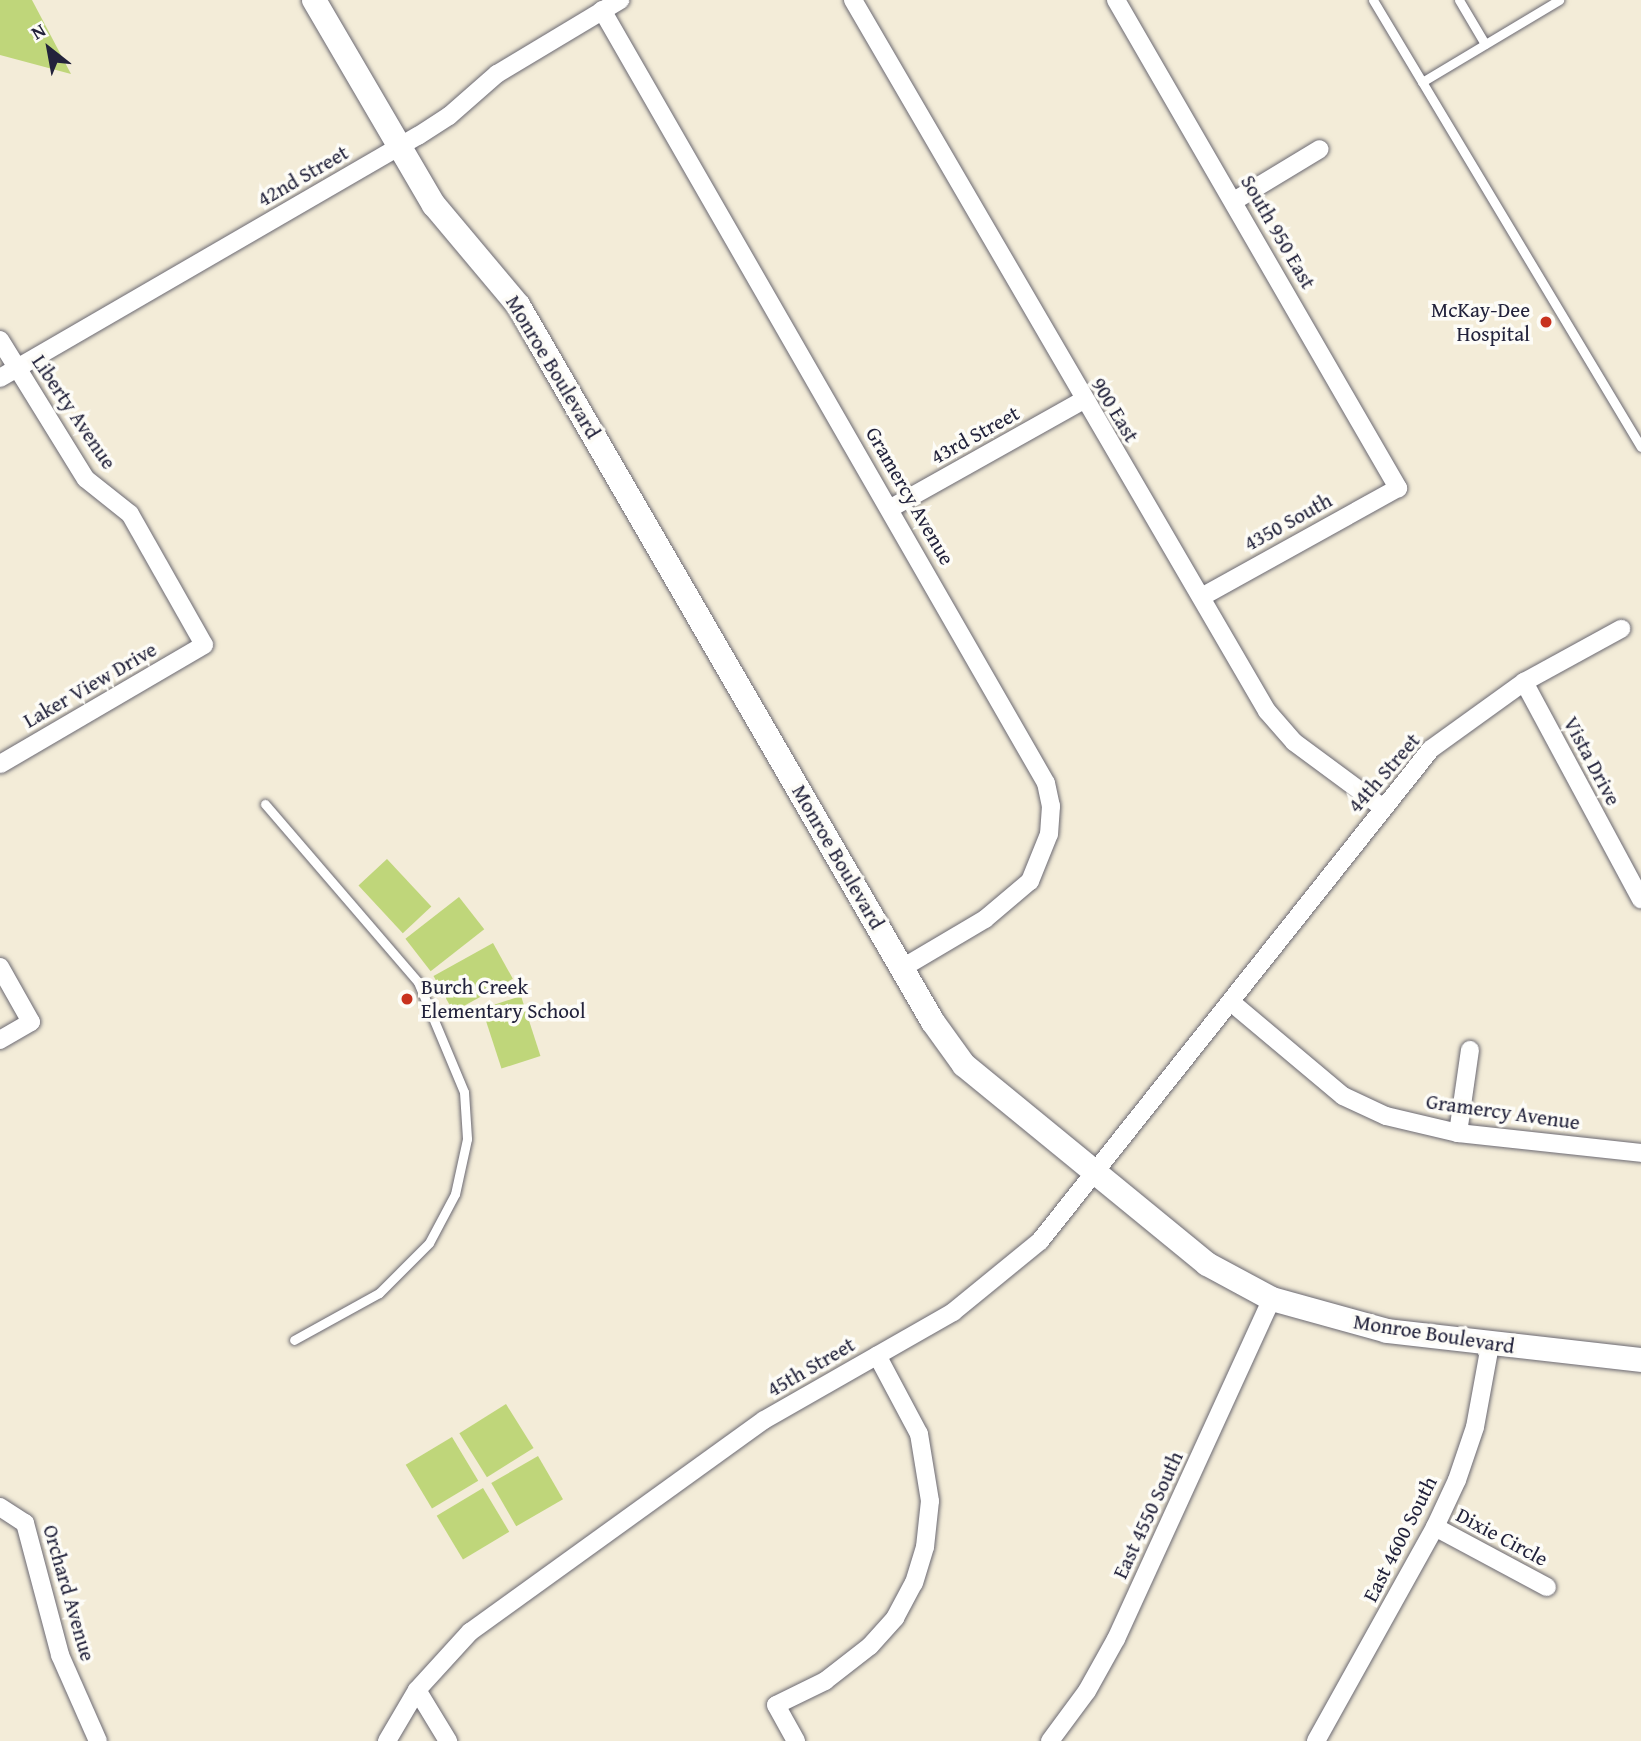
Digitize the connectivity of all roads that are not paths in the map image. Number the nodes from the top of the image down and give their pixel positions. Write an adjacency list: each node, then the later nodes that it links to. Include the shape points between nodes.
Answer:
1 (314, 0): 11 (street, Monroe Boulevard)
2 (620, 0): 8 (street, 42nd Street)
3 (853, 0): 17 (street, 900 East)
4 (1116, 0): 13 (street, South 950 East)
5 (1373, 0): 10 (lane)
6 (1459, 0): 9 (lane)
7 (1559, 0): 9 (lane)
8 (602, 10): 11 (street, 42nd Street, via 497,74 449,116); 20 (street, Gramercy Avenue)
9 (1485, 44): 10 (lane)
10 (1422, 82): 18 (lane)
11 (399, 147): 15 (street, 42nd Street); 30 (street, Monroe Boulevard, via 434,205 518,305)
12 (1320, 149): 13 (street)
13 (1234, 201): 19 (street, South 950 East)
14 (0, 340): 15 (street, Liberty Avenue)
15 (16, 368): 16 (street, 42nd Street); 23 (street, Liberty Avenue, via 86,479 130,514)
16 (0, 377)
17 (1082, 401): 20 (street, 43rd Street); 21 (street, 900 East)
18 (1641, 447)
19 (1398, 488): 21 (street, 4350 South)
20 (891, 508): 30 (street, Gramercy Avenue, via 1034,757 1051,806 1049,834 1030,881 985,919)
21 (1201, 597): 27 (street, 900 East, via 1267,711 1294,741)
22 (1620, 629): 24 (street, 44th Street)
23 (204, 645): 25 (street, Laker View Drive)
24 (1524, 682): 27 (street, 44th Street, via 1431,749); 28 (street, Vista Drive)
25 (0, 764)
26 (265, 804): 38 (lane, via 418,982 464,1093 467,1139 455,1194 429,1243 379,1293)
27 (1382, 807): 31 (street, 44th Street)
28 (1641, 899)
29 (0, 967): 32 (street, via 31,1022)
30 (902, 968): 36 (street, Monroe Boulevard, via 964,1065)
31 (1231, 1002): 34 (street, Gramercy Avenue, via 1343,1096 1386,1116); 36 (street, 45th Street)
32 (0, 1040)
33 (1470, 1050): 34 (street)
34 (1458, 1133): 35 (street, Gramercy Avenue)
35 (1641, 1153)
36 (1096, 1173): 37 (street, Monroe Boulevard, via 1207,1264); 40 (street, 45th Street, via 1040,1241 997,1278 953,1312)
37 (1272, 1300): 39 (street, Monroe Boulevard, via 1387,1331); 50 (street, East 4550 South, via 1116,1639 1087,1691)
38 (294, 1340)
39 (1490, 1345): 41 (street, Monroe Boulevard); 43 (street, East 4600 South, via 1475,1427)
40 (877, 1355): 45 (street, 45th Street, via 764,1420 663,1489 470,1632); 49 (street, via 919,1434 930,1501 925,1547 901,1606 870,1646 825,1681 776,1705)
41 (1641, 1360)
42 (0, 1507): 46 (street, Orchard Avenue, via 25,1523 60,1655)
43 (1435, 1527): 44 (street, Dixie Circle); 51 (street, East 4600 South)
44 (1547, 1587)
45 (417, 1690): 47 (street, 45th Street); 48 (street)
46 (98, 1741)
47 (387, 1741)
48 (448, 1741)
49 (796, 1741)
50 (1050, 1741)
51 (1316, 1741)

